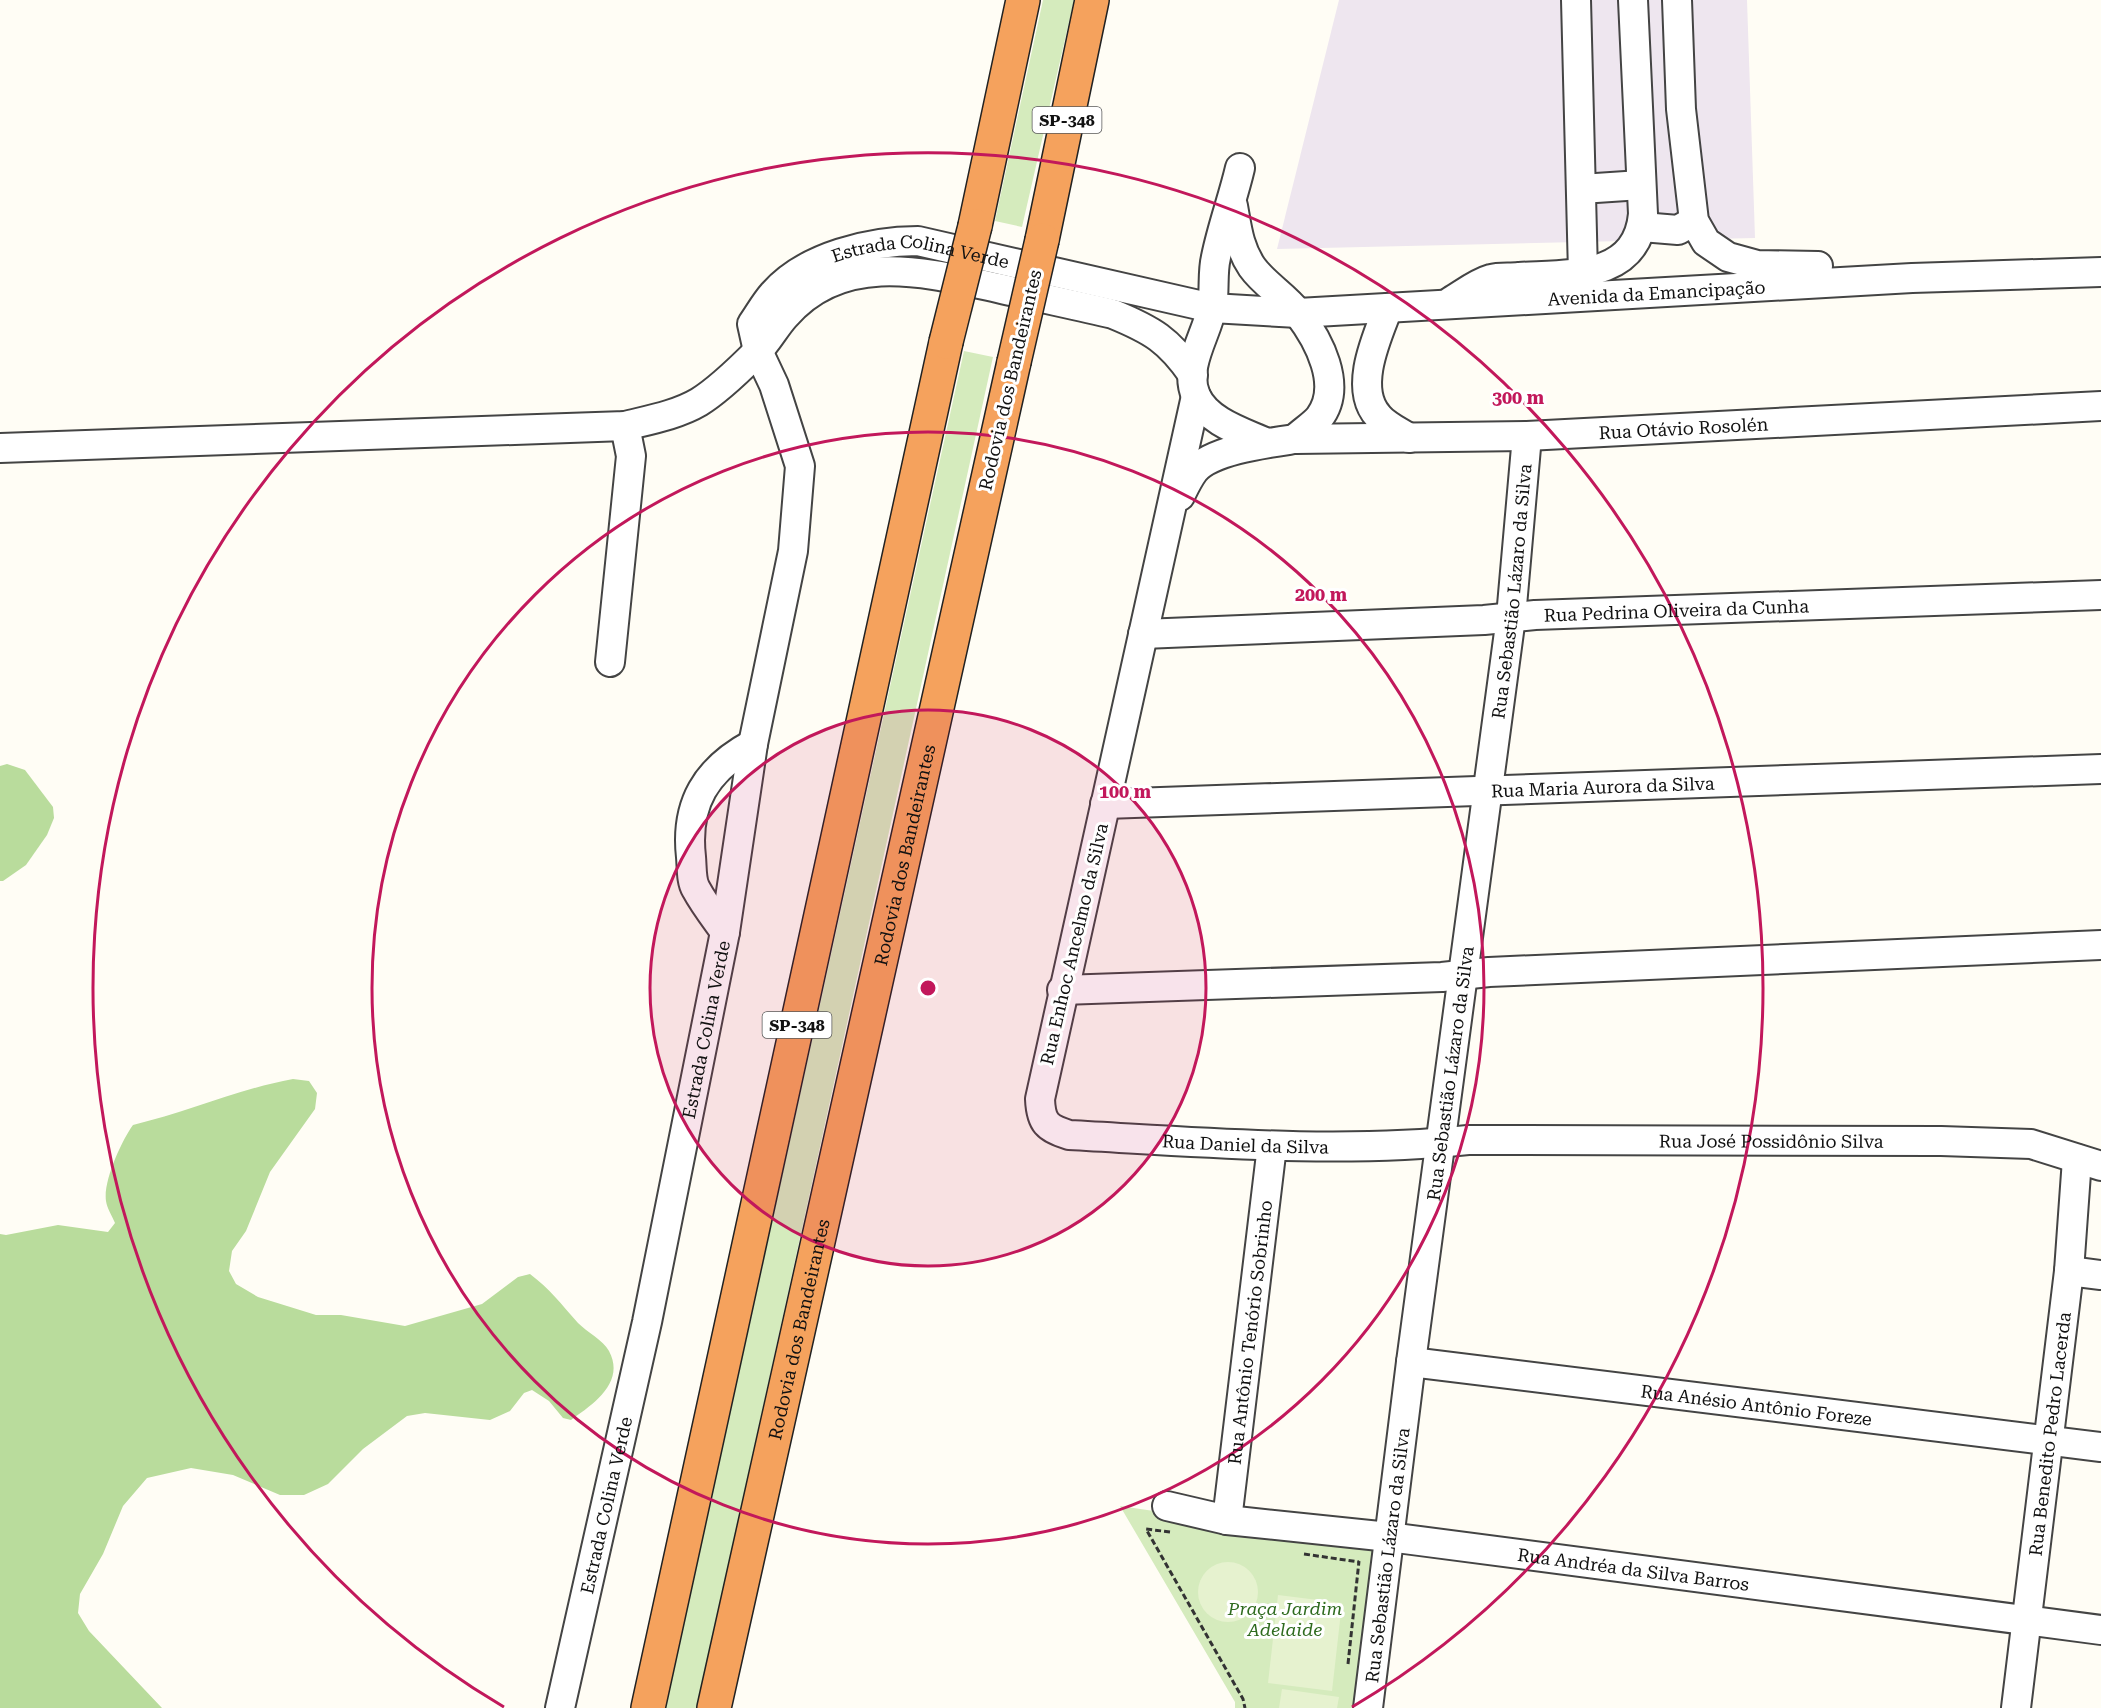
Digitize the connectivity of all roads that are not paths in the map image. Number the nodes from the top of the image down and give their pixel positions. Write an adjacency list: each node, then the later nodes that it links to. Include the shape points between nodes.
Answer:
1 (1023, 0): 55 (highway, SP-348, bridge)
2 (1092, 0): 56 (highway, Rodovia dos Bandeirantes / SP-348, bridge, via 1042,240)
3 (1576, 0): 8 (street)
4 (1633, 0): 7 (street)
5 (1677, 0): 10 (street, via 1681,109)
6 (1240, 168): 9 (street)
7 (1641, 185): 8 (street); 11 (street)
8 (1581, 189): 13 (street)
9 (1233, 201): 16 (street, via 1215,259); 18 (street, via 1239,241 1253,268)
10 (1694, 221): 11 (street, via 1678,230); 14 (street, via 1706,242 1728,257 1757,265 1862,268)
11 (1642, 227): 13 (street, via 1628,254 1610,266)
12 (2101, 272): 14 (street, Avenida da Emancipação)
13 (1583, 273): 15 (street, via 1491,279)
14 (1912, 278): 15 (street, Avenida da Emancipação)
15 (1443, 305): 17 (street, Avenida da Emancipação)
16 (1212, 308): 18 (street, Avenida da Emancipação); 19 (street, Estrada Colina Verde, via 918,241 899,241 845,252 790,280 774,293 752,324); 20 (street, via 1198,347)
17 (1388, 308): 18 (street, Avenida da Emancipação); 24 (street, via 1372,350 1367,390 1377,416)
18 (1298, 313): 25 (street, via 1316,342 1330,381 1328,399 1319,417)
19 (758, 351): 20 (street, Estrada Colina Verde, via 785,315 822,286 845,276 869,272 920,271 1113,314 1137,324 1175,349); 22 (street, via 699,402); 32 (street, Estrada Colina Verde, via 774,385 800,466 793,551)
20 (1194, 386): 25 (street, via 1211,414 1225,424); 27 (street, Rua Enhoc Ancelmo da Silva)
21 (2101, 406): 23 (street, Rua Otávio Rosolén)
22 (625, 426): 26 (street); 31 (street, via 631,456)
23 (1527, 436): 24 (street, Rua Otávio Rosolén); 29 (street, Rua Sebastião Lázaro da Silva)
24 (1409, 438): 25 (street, Rua Otávio Rosolén)
25 (1281, 441): 27 (street, Rua Enhoc Ancelmo da Silva, via 1213,457 1195,470)
26 (0, 447)
27 (1171, 511): 30 (street, Rua Enhoc Ancelmo da Silva)
28 (2101, 595): 29 (street, Rua Pedrina Oliveira da Cunha)
29 (1511, 617): 30 (street, Rua Pedrina Oliveira da Cunha); 34 (street, Rua Sebastião Lázaro da Silva)
30 (1143, 634): 35 (street, Rua Enhoc Ancelmo da Silva)
31 (610, 662)
32 (753, 744): 36 (street, Estrada Colina Verde); 36 (street, via 731,756 710,776 692,812 694,887)
33 (2101, 769): 34 (street, Rua Maria Aurora da Silva)
34 (1489, 791): 35 (street, Rua Maria Aurora da Silva); 38 (street, Rua Sebastião Lázaro da Silva)
35 (1105, 804): 39 (street, Rua Enhoc Ancelmo da Silva)
36 (725, 932): 54 (street, Estrada Colina Verde, via 647,1322)
37 (2101, 945): 38 (street)
38 (1464, 974): 39 (street); 41 (street, Rua Sebastião Lázaro da Silva)
39 (1062, 990): 40 (street, Rua Enhoc Ancelmo da Silva, via 1040,1099 1040,1115)
40 (1051, 1130): 42 (street, Rua Daniel da Silva, via 1069,1135)
41 (1440, 1143): 42 (street, Rua Daniel da Silva); 43 (street, Rua José Possidônio Silva, via 1941,1141 2031,1144); 46 (street, Rua Sebastião Lázaro da Silva)
42 (1272, 1146): 50 (street, Rua Antônio Tenório Sobrinho)
43 (2089, 1162): 44 (street, Rua Benedito Pedro Lacerda)
44 (2069, 1271): 45 (street); 47 (street, Rua Benedito Pedro Lacerda)
45 (2101, 1275)
46 (1411, 1362): 47 (street, Rua Anésio Antônio Foreze); 51 (street, Rua Sebastião Lázaro da Silva)
47 (2048, 1440): 48 (street, Rua Anésio Antônio Foreze); 52 (street, Rua Benedito Pedro Lacerda)
48 (2101, 1447)
49 (1167, 1506): 50 (street, Rua Andréa da Silva Barros)
50 (1227, 1520): 51 (street, Rua Andréa da Silva Barros)
51 (1389, 1537): 52 (street, Rua Andréa da Silva Barros); 57 (street, Rua Sebastião Lázaro da Silva)
52 (2026, 1622): 53 (street, Rua Andréa da Silva Barros); 58 (street, Rua Benedito Pedro Lacerda)
53 (2101, 1630)
54 (560, 1708)
55 (648, 1708)
56 (714, 1708)
57 (1368, 1708)
58 (2016, 1708)

